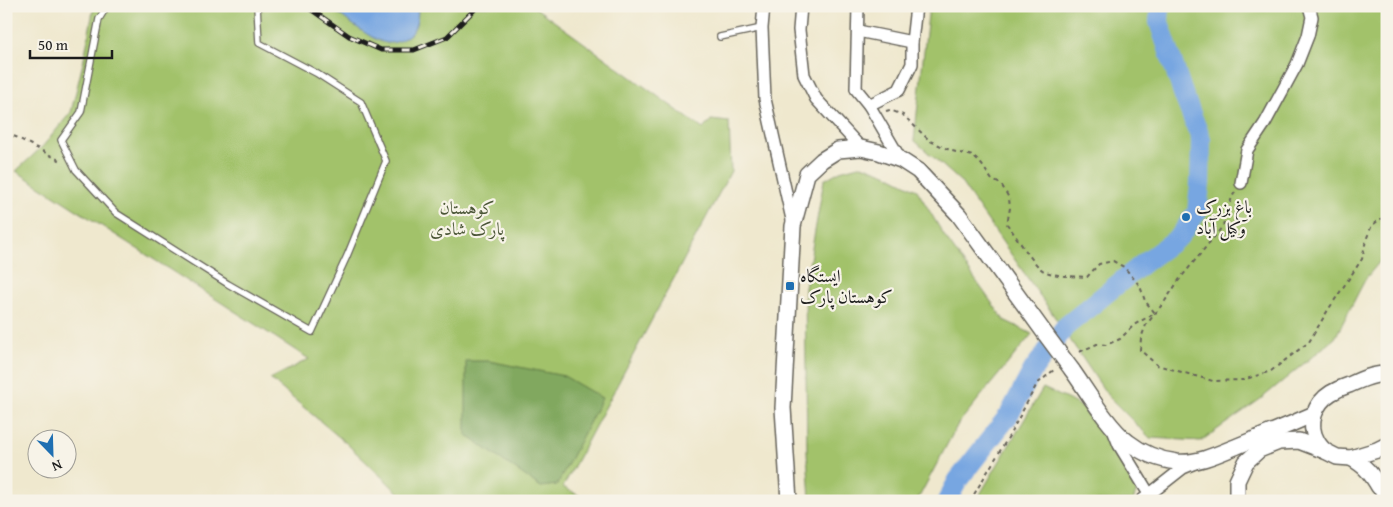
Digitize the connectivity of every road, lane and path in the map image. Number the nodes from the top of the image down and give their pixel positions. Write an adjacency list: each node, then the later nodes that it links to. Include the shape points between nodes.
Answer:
1 (107, 6): 16 (lane, via 99,19 81,112 61,140)
2 (257, 6): 16 (lane, via 259,43 316,73 361,102 386,161 312,332 228,284 116,213)
3 (764, 6): 8 (street)
4 (801, 6): 14 (street, via 804,75 816,99)
5 (858, 6): 9 (street)
6 (916, 6): 11 (street)
7 (1309, 6): 17 (street, via 1312,17 1308,36 1297,64 1247,150)
8 (762, 28): 10 (lane); 19 (street, via 764,99)
9 (858, 31): 11 (street); 12 (street, via 856,89)
10 (720, 37)
11 (912, 42): 12 (street, via 912,64 899,90)
12 (872, 110): 15 (street); 20 (path, via 890,110 903,115 930,141 973,156 982,164 1009,198 1007,224 1042,270 1064,276 1087,277 1098,264 1113,261 1124,267 1140,286)
13 (6, 134): 16 (path, via 16,136)
14 (861, 148): 15 (street); 19 (street, via 838,150 807,174)
15 (901, 160): 25 (street, bridge, via 918,171 959,215)
16 (76, 170)
17 (1241, 183): 20 (path, via 1232,197 1224,226)
18 (1387, 215): 20 (path, via 1372,224 1362,259 1309,342 1271,371 1243,380 1213,381 1157,365 1140,350 1141,338)
19 (793, 226): 32 (street, via 783,408)
20 (1155, 313): 21 (path, via 1134,325 1120,339 1106,345 1097,344)
21 (1076, 354)
22 (1056, 368): 33 (path, via 1037,384)
23 (1387, 374): 24 (street, via 1355,382 1330,393)
24 (1314, 414): 27 (street, via 1312,428); 29 (street)
25 (1112, 426): 29 (street, via 1128,442 1161,459 1179,462); 31 (street)
26 (1387, 445): 28 (street)
27 (1325, 451): 28 (street, via 1337,457); 34 (street, via 1299,441 1279,442 1259,450 1246,462 1237,481)
28 (1351, 458): 30 (street, via 1370,472)
29 (1201, 460): 31 (street, via 1183,468)
30 (1381, 494)
31 (1146, 498)
32 (789, 501)
33 (970, 501)
34 (1237, 501)

